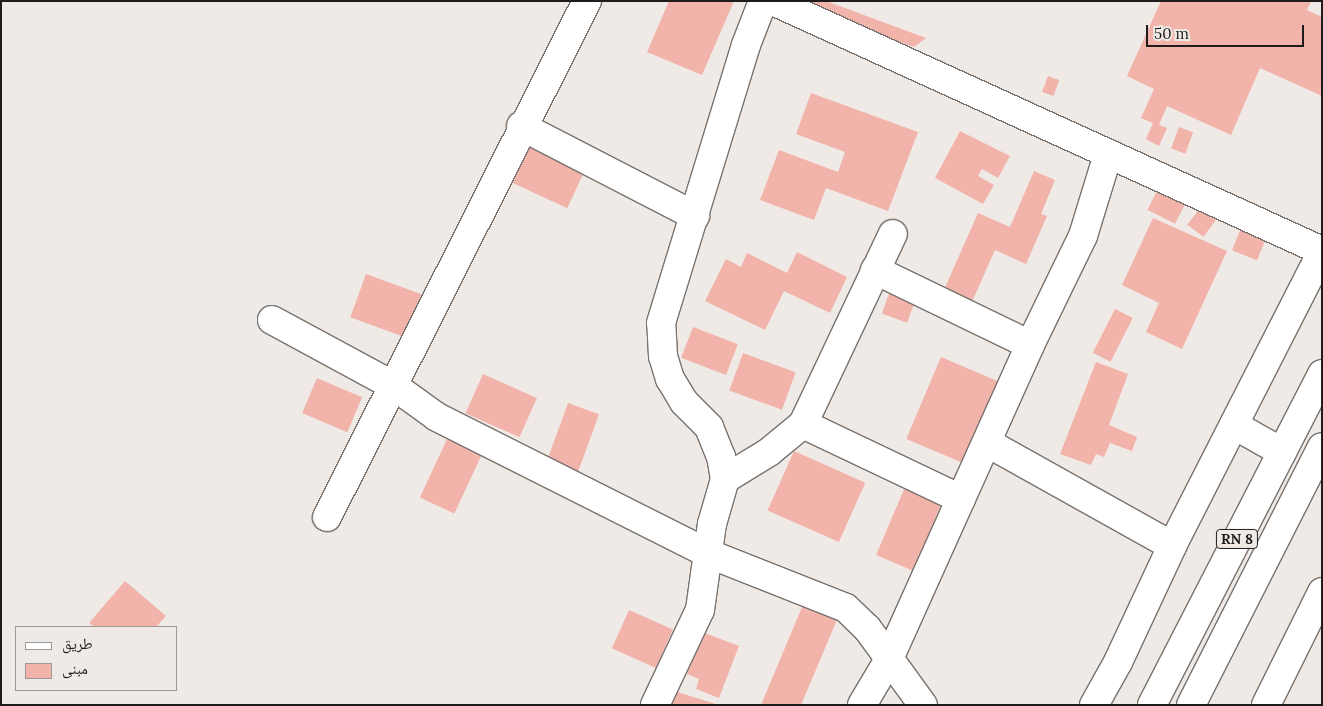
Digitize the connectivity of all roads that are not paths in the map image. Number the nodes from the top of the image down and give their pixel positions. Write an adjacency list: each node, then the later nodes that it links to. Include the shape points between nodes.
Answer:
1 (587, 1): 4 (main road)
2 (763, 1): 6 (main road, via 746,45)
3 (773, 1): 5 (main road)
4 (521, 126): 6 (main road); 13 (main road)
5 (1108, 154): 8 (main road); 11 (main road, via 1083,236)
6 (695, 216): 19 (main road, via 661,324 663,356 670,379 684,402 709,427 721,457)
7 (893, 234): 9 (main road)
8 (1322, 251): 15 (main road)
9 (875, 270): 11 (main road); 14 (main road)
10 (272, 320): 13 (main road)
11 (1030, 345): 16 (main road)
12 (1322, 374): 18 (main road, RN 8)
13 (394, 386): 21 (main road); 23 (main road, via 437,417)
14 (803, 424): 19 (main road, via 769,452); 20 (main road)
15 (1234, 425): 18 (main road); 22 (main road)
16 (988, 443): 20 (main road); 22 (main road)
17 (1322, 447): 31 (main road, RN 8)
18 (1282, 452): 30 (main road, RN 8)
19 (725, 479): 23 (main road)
20 (961, 499): 25 (main road)
21 (327, 517)
22 (1172, 546): 29 (main road, via 1118,662)
23 (707, 552): 25 (main road, via 846,608 867,628); 26 (main road, via 706,582 700,610)
24 (1322, 592): 32 (main road)
25 (888, 661): 27 (main road); 28 (main road)
26 (656, 705)
27 (862, 705)
28 (923, 705)
29 (1094, 705)
30 (1152, 705)
31 (1191, 705)
32 (1266, 705)

